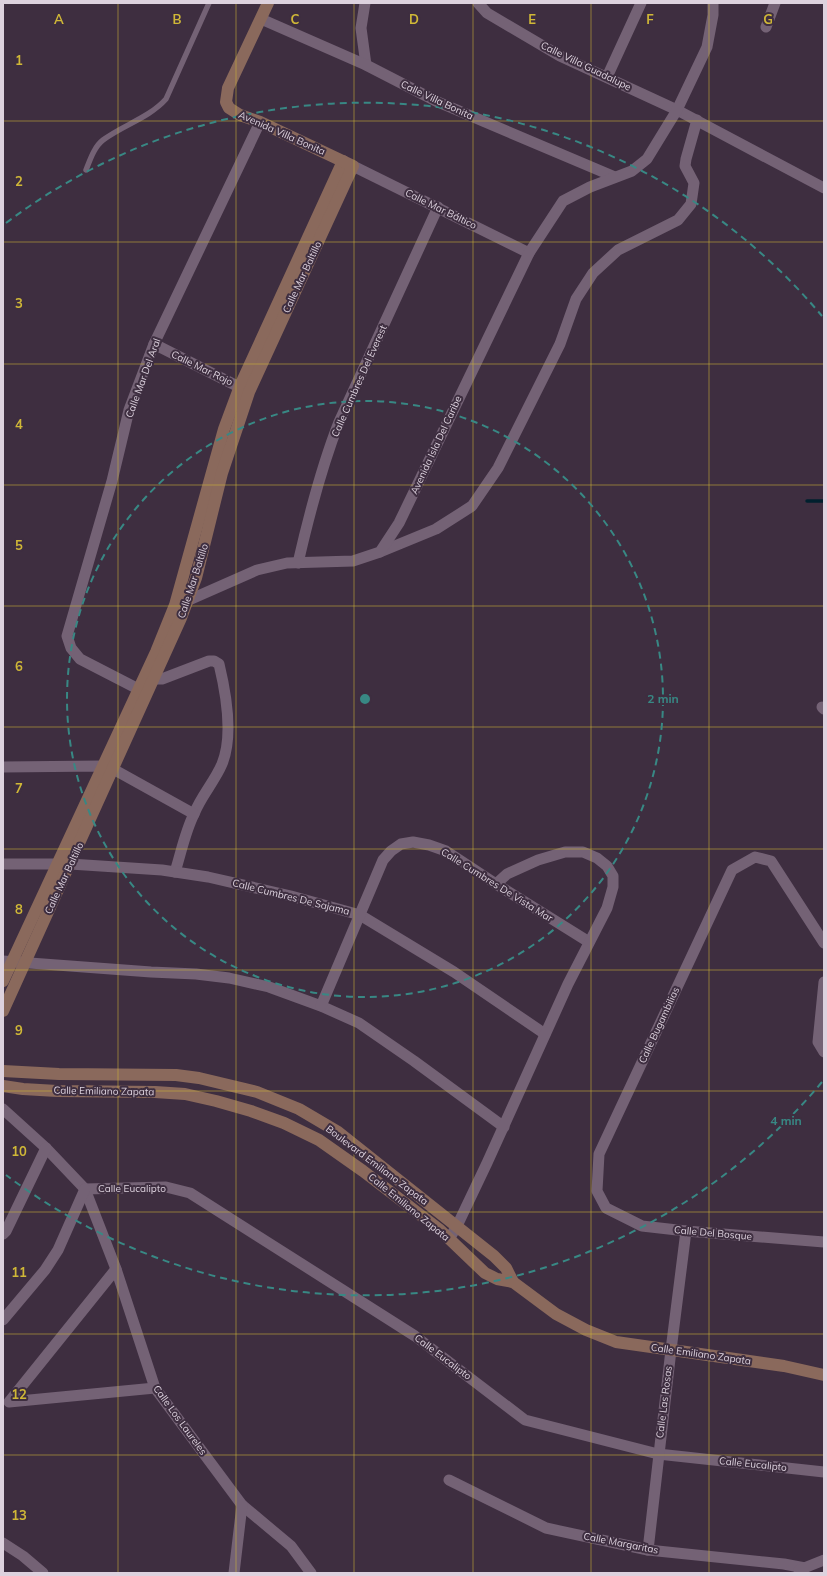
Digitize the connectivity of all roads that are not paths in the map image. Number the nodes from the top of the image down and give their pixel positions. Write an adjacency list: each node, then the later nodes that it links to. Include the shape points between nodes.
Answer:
1 (209, 3): 16 (lane, via 166,99 158,108 102,141 94,151)
2 (268, 3): 8 (main road, Avenida Villa Bonita)
3 (365, 3): 10 (street, via 361,28)
4 (478, 3): 11 (street, Calle Villa Guadalupe, via 487,13 554,52)
5 (641, 3): 11 (street)
6 (713, 3): 12 (street, Avenida Isla Del Caribe, via 706,47)
7 (775, 3): 9 (street)
8 (261, 19): 10 (street, Calle Villa Bonita); 14 (main road, Avenida Villa Bonita, via 225,96 229,108)
9 (766, 27)
10 (366, 65): 17 (street, Calle Villa Bonita, via 438,102)
11 (607, 77): 12 (street, Calle Villa Guadalupe)
12 (677, 110): 13 (street, Calle Villa Guadalupe); 17 (street, Avenida Isla Del Caribe, via 647,159 632,171)
13 (697, 120): 18 (street, Calle Villa Guadalupe); 23 (street, via 685,166 694,182 691,204 678,220 618,250 593,273 576,299 560,344 498,468 472,506 436,529)
14 (260, 122): 15 (main road, Avenida Villa Bonita); 21 (street, Calle Mar Del Aral)
15 (348, 164): 19 (street, Calle Mar Báltico); 22 (main road, Calle Mar Baltillo)
16 (86, 170)
17 (615, 177): 20 (street, Avenida Isla Del Caribe, via 563,201)
18 (824, 188)
19 (438, 207): 20 (street, Calle Mar Báltico); 24 (street, Calle Cumbres Del Everest, via 339,422 314,495)
20 (529, 253): 23 (street, Avenida Isla Del Caribe, via 399,523)
21 (154, 344): 22 (street, Calle Mar Rojo); 27 (street, Calle Mar Del Aral, via 129,410 112,481 67,636 71,648 80,659)
22 (244, 389): 25 (main road, Calle Mar Baltillo, via 224,429)
23 (380, 552): 24 (street, via 353,561)
24 (298, 562): 25 (street, via 257,570)
25 (183, 599): 26 (main road, Calle Mar Baltillo, via 156,652)
26 (150, 677): 27 (main road, Calle Mar Baltillo); 30 (street, via 171,677 209,661 219,664 225,691 226,751 222,764)
27 (143, 691): 29 (main road, Calle Mar Baltillo)
28 (3, 767): 29 (street)
29 (108, 768): 30 (street); 32 (main road, Calle Mar Baltillo); 33 (main road, Calle Mar Baltillo)
30 (194, 814): 34 (street)
31 (3, 864): 33 (street, Calle Cumbres De Sajama)
32 (70, 864): 33 (street, Calle Cumbres De Sajama); 34 (street, Calle Cumbres De Sajama); 40 (main road, Calle Mar Baltillo)
33 (56, 865): 39 (main road, Calle Mar Baltillo)
34 (175, 872): 36 (street, Calle Cumbres De Sajama, via 291,896)
35 (496, 884): 36 (street, Calle Cumbres De Vista Mar, via 446,850 413,842 401,844 383,860); 37 (street, Calle Cumbres De Vista Mar); 37 (street, via 507,874 538,860 565,852 583,852 598,858 613,876 613,887 607,908)
36 (360, 915): 43 (street); 45 (street, Calle Cumbres De Sajama, via 454,972)
37 (589, 942): 45 (street)
38 (824, 943): 53 (street, Calle Bugambilias, via 772,862 755,857 732,870 599,1154 597,1191)
39 (8, 962): 40 (street); 41 (main road, Calle Mar Baltillo)
40 (24, 963): 43 (street, via 229,978 269,987); 44 (main road, Calle Mar Baltillo)
41 (3, 981)
42 (824, 982): 46 (street, via 818,1042)
43 (321, 1006): 50 (street, via 359,1023)
44 (3, 1011)
45 (546, 1034): 50 (street)
46 (824, 1052)
47 (3, 1071): 54 (main road, Boulevard Emiliano Zapata, via 176,1075 257,1092 299,1109 338,1132)
48 (3, 1086): 57 (main road, Calle Emiliano Zapata, via 56,1091 185,1094 252,1111 319,1140)
49 (3, 1109): 51 (street)
50 (504, 1127): 54 (street)
51 (46, 1148): 52 (street); 56 (street)
52 (85, 1189): 59 (street, Calle Los Laureles); 61 (street, via 58,1250 45,1270); 66 (street, Calle Eucalipto, via 166,1187 190,1194 415,1336 525,1420)
53 (606, 1208): 55 (street, Calle Del Bosque, via 642,1226)
54 (457, 1226): 57 (street); 60 (main road, Boulevard Emiliano Zapata, via 506,1268)
55 (686, 1231): 58 (street, Calle Del Bosque); 62 (street, Calle Las Rosas)
56 (3, 1234)
57 (449, 1239): 60 (main road, Calle Emiliano Zapata, via 485,1273 497,1279)
58 (824, 1242)
59 (116, 1269): 64 (street, Calle Los Laureles); 65 (street)
60 (513, 1282): 62 (main road, Calle Emiliano Zapata, via 556,1314 586,1330 616,1342)
61 (3, 1320)
62 (670, 1350): 63 (main road, Calle Emiliano Zapata, via 784,1366); 66 (street, Calle Las Rosas)
63 (824, 1375)
64 (155, 1388): 65 (street); 69 (street, Calle Los Laureles)
65 (6, 1402)
66 (658, 1454): 67 (street, Calle Eucalipto); 71 (street, Calle Las Rosas)
67 (824, 1472)
68 (448, 1480): 71 (street, Calle Margaritas, via 546,1528)
69 (242, 1505): 75 (street); 76 (street, Calle Los Laureles, via 291,1546)
70 (3, 1542): 74 (street)
71 (648, 1550): 73 (street, Calle Margaritas)
72 (824, 1560): 73 (street)
73 (805, 1568): 77 (street)
74 (43, 1573)
75 (234, 1573)
76 (311, 1573)
77 (793, 1573)

